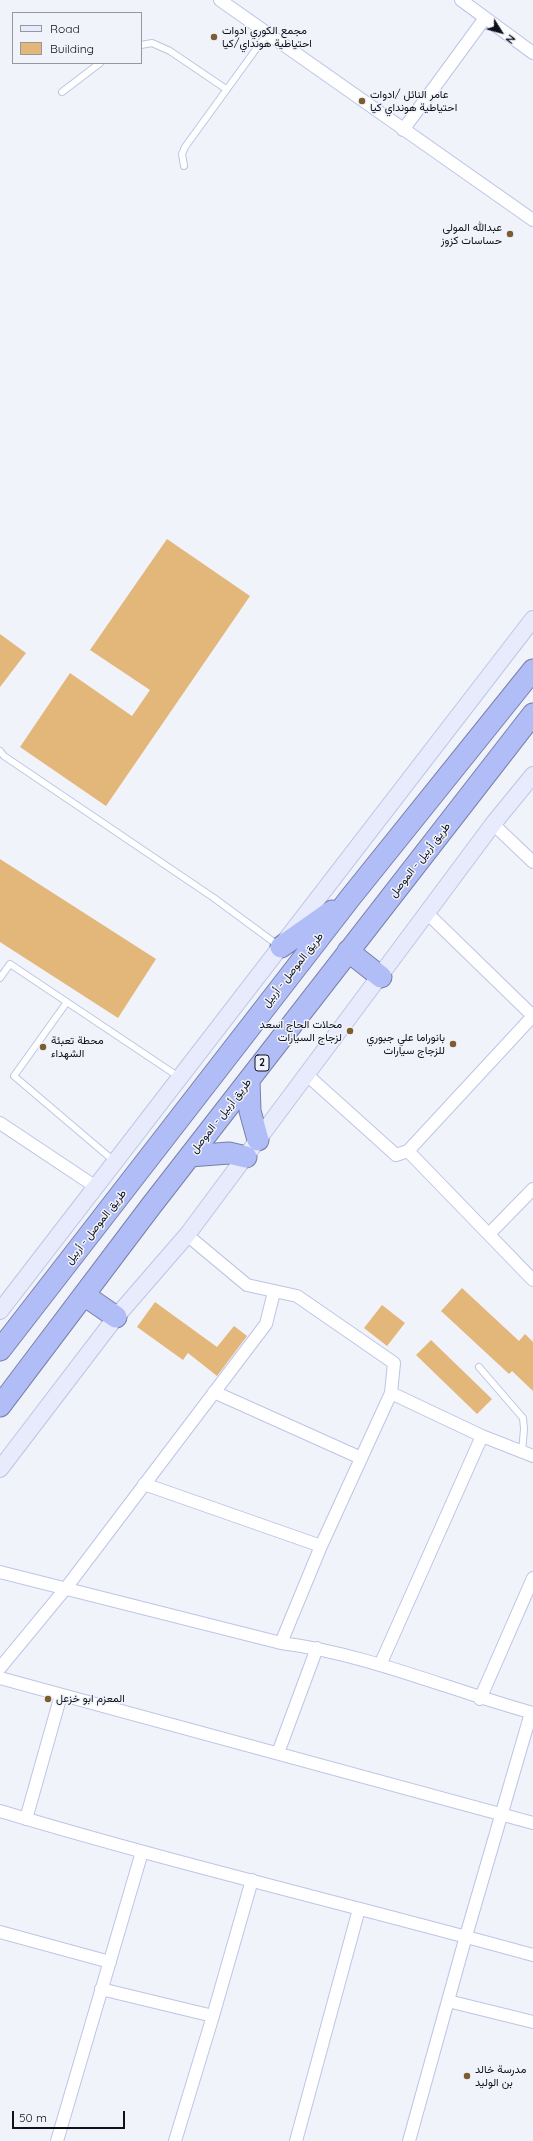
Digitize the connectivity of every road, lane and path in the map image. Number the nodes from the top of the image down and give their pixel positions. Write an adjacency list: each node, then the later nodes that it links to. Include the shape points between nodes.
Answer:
1 (220, 0): 4 (street)
2 (460, 0): 3 (street)
3 (485, 18): 6 (street); 10 (street)
4 (267, 34): 8 (lane); 10 (street)
5 (142, 45): 8 (lane, via 152,43 170,51)
6 (533, 53)
7 (99, 64): 9 (lane)
8 (226, 89): 11 (lane, via 185,147 182,154)
9 (62, 92)
10 (402, 130): 12 (street)
11 (184, 166)
12 (533, 220)
13 (533, 619): 23 (main road)
14 (533, 670): 15 (highway, طريق الموصل - أربيل)
15 (504, 707): 16 (highway); 21 (highway, طريق الموصل - أربيل)
16 (531, 719): 24 (highway, طريق أربيل - الموصل / 2)
17 (0, 751): 23 (lane)
18 (533, 775): 19 (main road)
19 (493, 824): 20 (street); 22 (main road)
20 (533, 862)
21 (350, 898): 23 (highway); 47 (highway, طريق الموصل - أربيل)
22 (427, 913): 25 (main road); 28 (street)
23 (280, 946): 30 (main road)
24 (348, 951): 25 (highway); 31 (highway, طريق أربيل - الموصل / 2)
25 (380, 977): 29 (main road)
26 (0, 978): 27 (lane, via 10,964)
27 (67, 1002): 30 (lane); 37 (lane, via 14,1076)
28 (533, 1016): 34 (street)
29 (307, 1075): 33 (main road); 34 (street, via 396,1156)
30 (180, 1078): 37 (main road)
31 (249, 1080): 33 (highway, via 250,1111); 35 (highway, طريق أربيل - الموصل / 2)
32 (0, 1123): 38 (street)
33 (258, 1140): 36 (main road)
34 (408, 1151): 40 (street)
35 (190, 1156): 36 (highway, via 229,1153); 44 (highway, طريق أربيل - الموصل / 2)
36 (246, 1157): 41 (main road)
37 (115, 1162): 38 (main road)
38 (96, 1186): 45 (main road)
39 (533, 1189): 40 (street)
40 (489, 1234): 42 (street)
41 (187, 1235): 43 (street, via 247,1285); 46 (main road)
42 (533, 1280)
43 (274, 1292): 49 (street, via 266,1324); 50 (street, via 297,1296 394,1363)
44 (84, 1295): 46 (highway); 51 (highway, طريق أربيل - الموصل / 2)
45 (0, 1312)
46 (116, 1317): 55 (main road)
47 (0, 1350)
48 (479, 1368): 53 (lane, via 523,1418)
49 (214, 1392): 54 (street); 56 (street)
50 (391, 1393): 52 (street); 54 (street)
51 (0, 1406)
52 (482, 1436): 53 (street); 63 (street)
53 (528, 1454)
54 (361, 1458): 57 (street)
55 (0, 1469)
56 (144, 1484): 57 (street); 60 (street)
57 (321, 1546): 61 (street)
58 (0, 1572): 60 (street)
59 (533, 1578): 67 (street)
60 (66, 1588): 61 (street); 64 (street)
61 (282, 1643): 62 (street)
62 (317, 1648): 63 (street); 69 (street)
63 (380, 1665): 67 (street)
64 (0, 1668)
65 (0, 1678): 66 (street)
66 (61, 1695): 69 (street); 72 (street)
67 (480, 1699): 68 (street)
68 (532, 1713): 71 (street)
69 (278, 1753): 71 (street)
70 (0, 1811): 72 (street)
71 (501, 1814): 73 (street); 78 (street)
72 (26, 1819): 74 (street)
73 (533, 1823)
74 (142, 1852): 75 (street); 80 (street)
75 (252, 1880): 76 (street); 83 (street)
76 (359, 1909): 78 (street); 87 (street)
77 (0, 1933): 80 (street)
78 (466, 1936): 79 (street); 82 (street)
79 (533, 1955)
80 (110, 1962): 81 (street)
81 (101, 1989): 83 (street); 85 (street)
82 (448, 2001): 84 (street); 88 (street)
83 (213, 2016): 86 (street)
84 (533, 2022)
85 (57, 2141)
86 (174, 2141)
87 (296, 2141)
88 (409, 2141)

